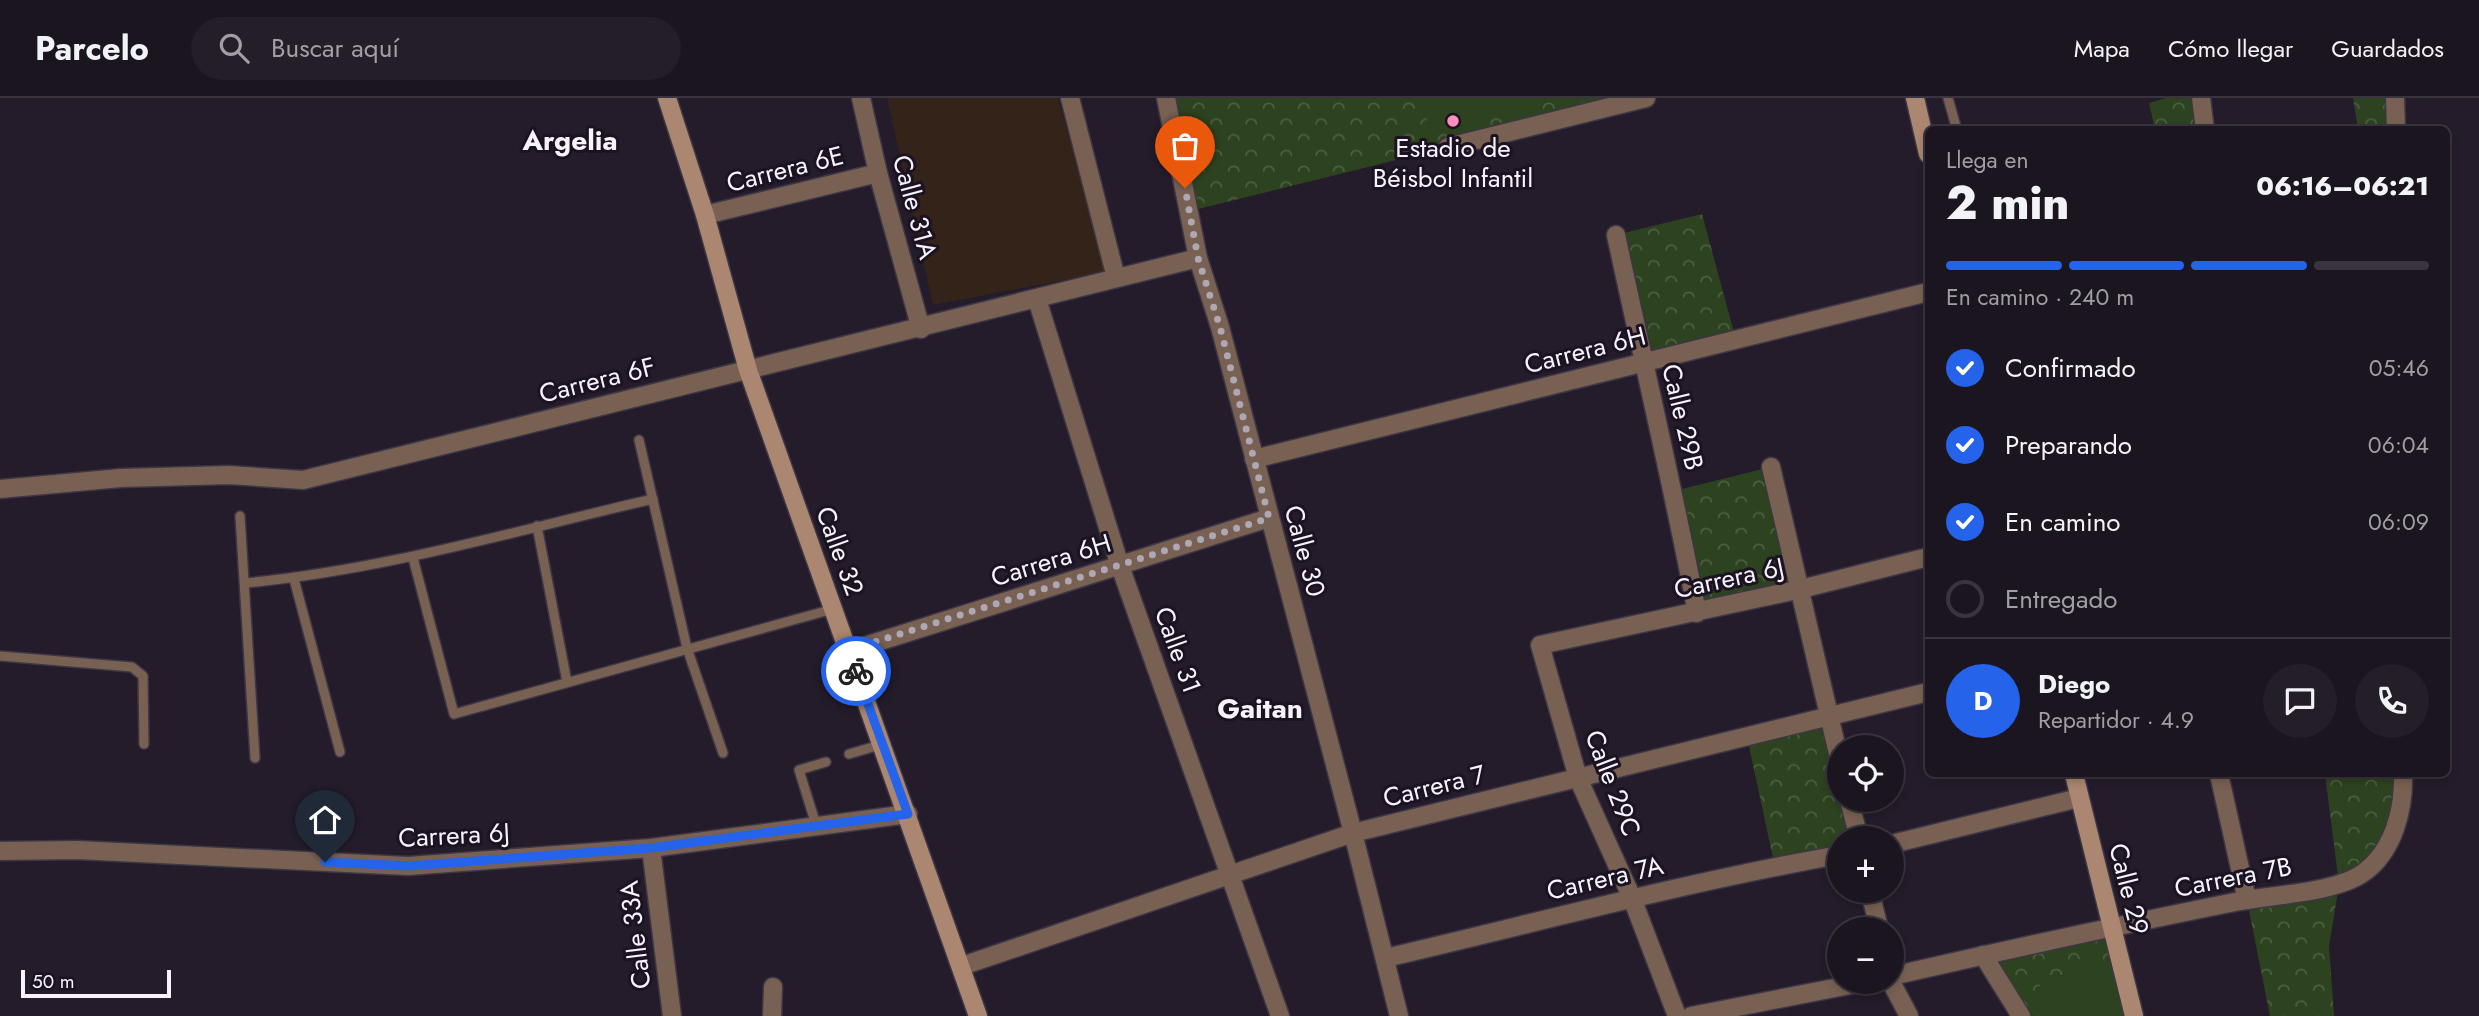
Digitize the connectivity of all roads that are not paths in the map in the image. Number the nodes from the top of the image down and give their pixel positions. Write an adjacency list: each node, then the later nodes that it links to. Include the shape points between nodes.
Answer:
1 (667, 98): 16 (main road, Calle 32)
2 (861, 98): 15 (street, Calle 31A)
3 (1070, 98): 19 (street)
4 (1166, 98): 18 (street, Calle 30)
5 (1646, 98): 14 (street)
6 (1915, 98): 13 (main road)
7 (1948, 98): 10 (lane)
8 (2201, 98): 11 (street)
9 (2395, 98): 12 (street)
10 (1956, 126)
11 (2204, 126)
12 (2396, 126)
13 (1925, 141)
14 (1448, 148)
15 (878, 173): 16 (street, Carrera 6E); 22 (street, Calle 31A)
16 (705, 215): 24 (main road, Calle 32)
17 (1616, 234): 23 (street, Calle 29B)
18 (1198, 258): 19 (street, Carrera 6F); 26 (street, Calle 30)
19 (1116, 278): 21 (street, Carrera 6F)
20 (1925, 293): 23 (street, Carrera 6H)
21 (1037, 299): 22 (street, Carrera 6F); 35 (street, Calle 31)
22 (921, 328): 24 (street, Carrera 6F)
23 (1643, 363): 26 (street, Carrera 6H); 40 (street, Calle 29B)
24 (748, 370): 28 (street, Carrera 6F, via 303,480 175,476); 39 (main road, Calle 32)
25 (639, 440): 29 (lane)
26 (1254, 459): 31 (street, Calle 30)
27 (1771, 467): 38 (street)
28 (0, 489)
29 (653, 499): 32 (lane); 42 (lane)
30 (240, 516): 37 (lane)
31 (1269, 518): 35 (street, Carrera 6H); 63 (street, Calle 30)
32 (537, 526): 34 (lane); 45 (lane)
33 (1925, 557): 38 (street, Carrera 6J)
34 (413, 558): 36 (lane); 45 (lane, via 454,714)
35 (1120, 566): 43 (street, Carrera 6H); 68 (street, Calle 31)
36 (294, 579): 37 (lane); 51 (lane)
37 (245, 583): 54 (lane)
38 (1801, 589): 40 (street, Carrera 6J); 47 (street)
39 (833, 609): 42 (lane); 43 (main road, Calle 32)
40 (1697, 613): 41 (street, Carrera 6J)
41 (1540, 645): 59 (street, Calle 29C)
42 (687, 649): 45 (lane); 52 (lane)
43 (849, 650): 50 (main road, Calle 32)
44 (0, 656): 49 (lane, via 132,667 143,676)
45 (567, 682)
46 (1925, 693): 47 (street, Carrera 7)
47 (1829, 716): 48 (street); 59 (street, Carrera 7)
48 (1834, 735)
49 (144, 744)
50 (883, 744): 53 (lane); 61 (main road, Calle 32)
51 (340, 752)
52 (723, 753)
53 (849, 754)
54 (255, 758)
55 (826, 762): 62 (lane, via 799,770)
56 (2075, 777): 60 (main road, Calle 29)
57 (2220, 777): 70 (street)
58 (2403, 777): 70 (street, Carrera 7B, via 2396,828 2374,865 2339,885)
59 (1573, 779): 63 (street, Carrera 7); 69 (street, Calle 29C)
60 (2079, 798): 64 (street); 71 (main road, Calle 29)
61 (908, 814): 62 (street, Carrera 6J); 74 (main road, Calle 32)
62 (817, 828): 65 (street, Carrera 6J)
63 (1353, 833): 68 (street, Carrera 7); 73 (street, Calle 30)
64 (1904, 841)
65 (651, 848): 66 (street, Carrera 6J, via 408,866 77,850); 80 (street, Calle 33A)
66 (0, 851)
67 (1827, 857): 69 (street, Carrera 7A)
68 (1231, 875): 74 (street, Carrera 7); 83 (street, Calle 31)
69 (1632, 898): 73 (street, Carrera 7A); 85 (street, Calle 29C)
70 (2247, 900): 71 (street, Carrera 7B)
71 (2111, 927): 72 (street, Carrera 7B); 89 (main road, Calle 29)
72 (1983, 955): 75 (street, Carrera 7B); 88 (street)
73 (1385, 958): 84 (street, Calle 30)
74 (962, 966): 82 (main road, Calle 32)
75 (1904, 973)
76 (773, 987): 81 (street)
77 (1827, 990): 79 (street)
78 (1897, 994): 87 (street)
79 (1723, 1013): 86 (street)
80 (672, 1016)
81 (772, 1016)
82 (978, 1016)
83 (1280, 1016)
84 (1399, 1016)
85 (1677, 1016)
86 (1691, 1016)
87 (1909, 1016)
88 (2021, 1016)
89 (2134, 1016)

